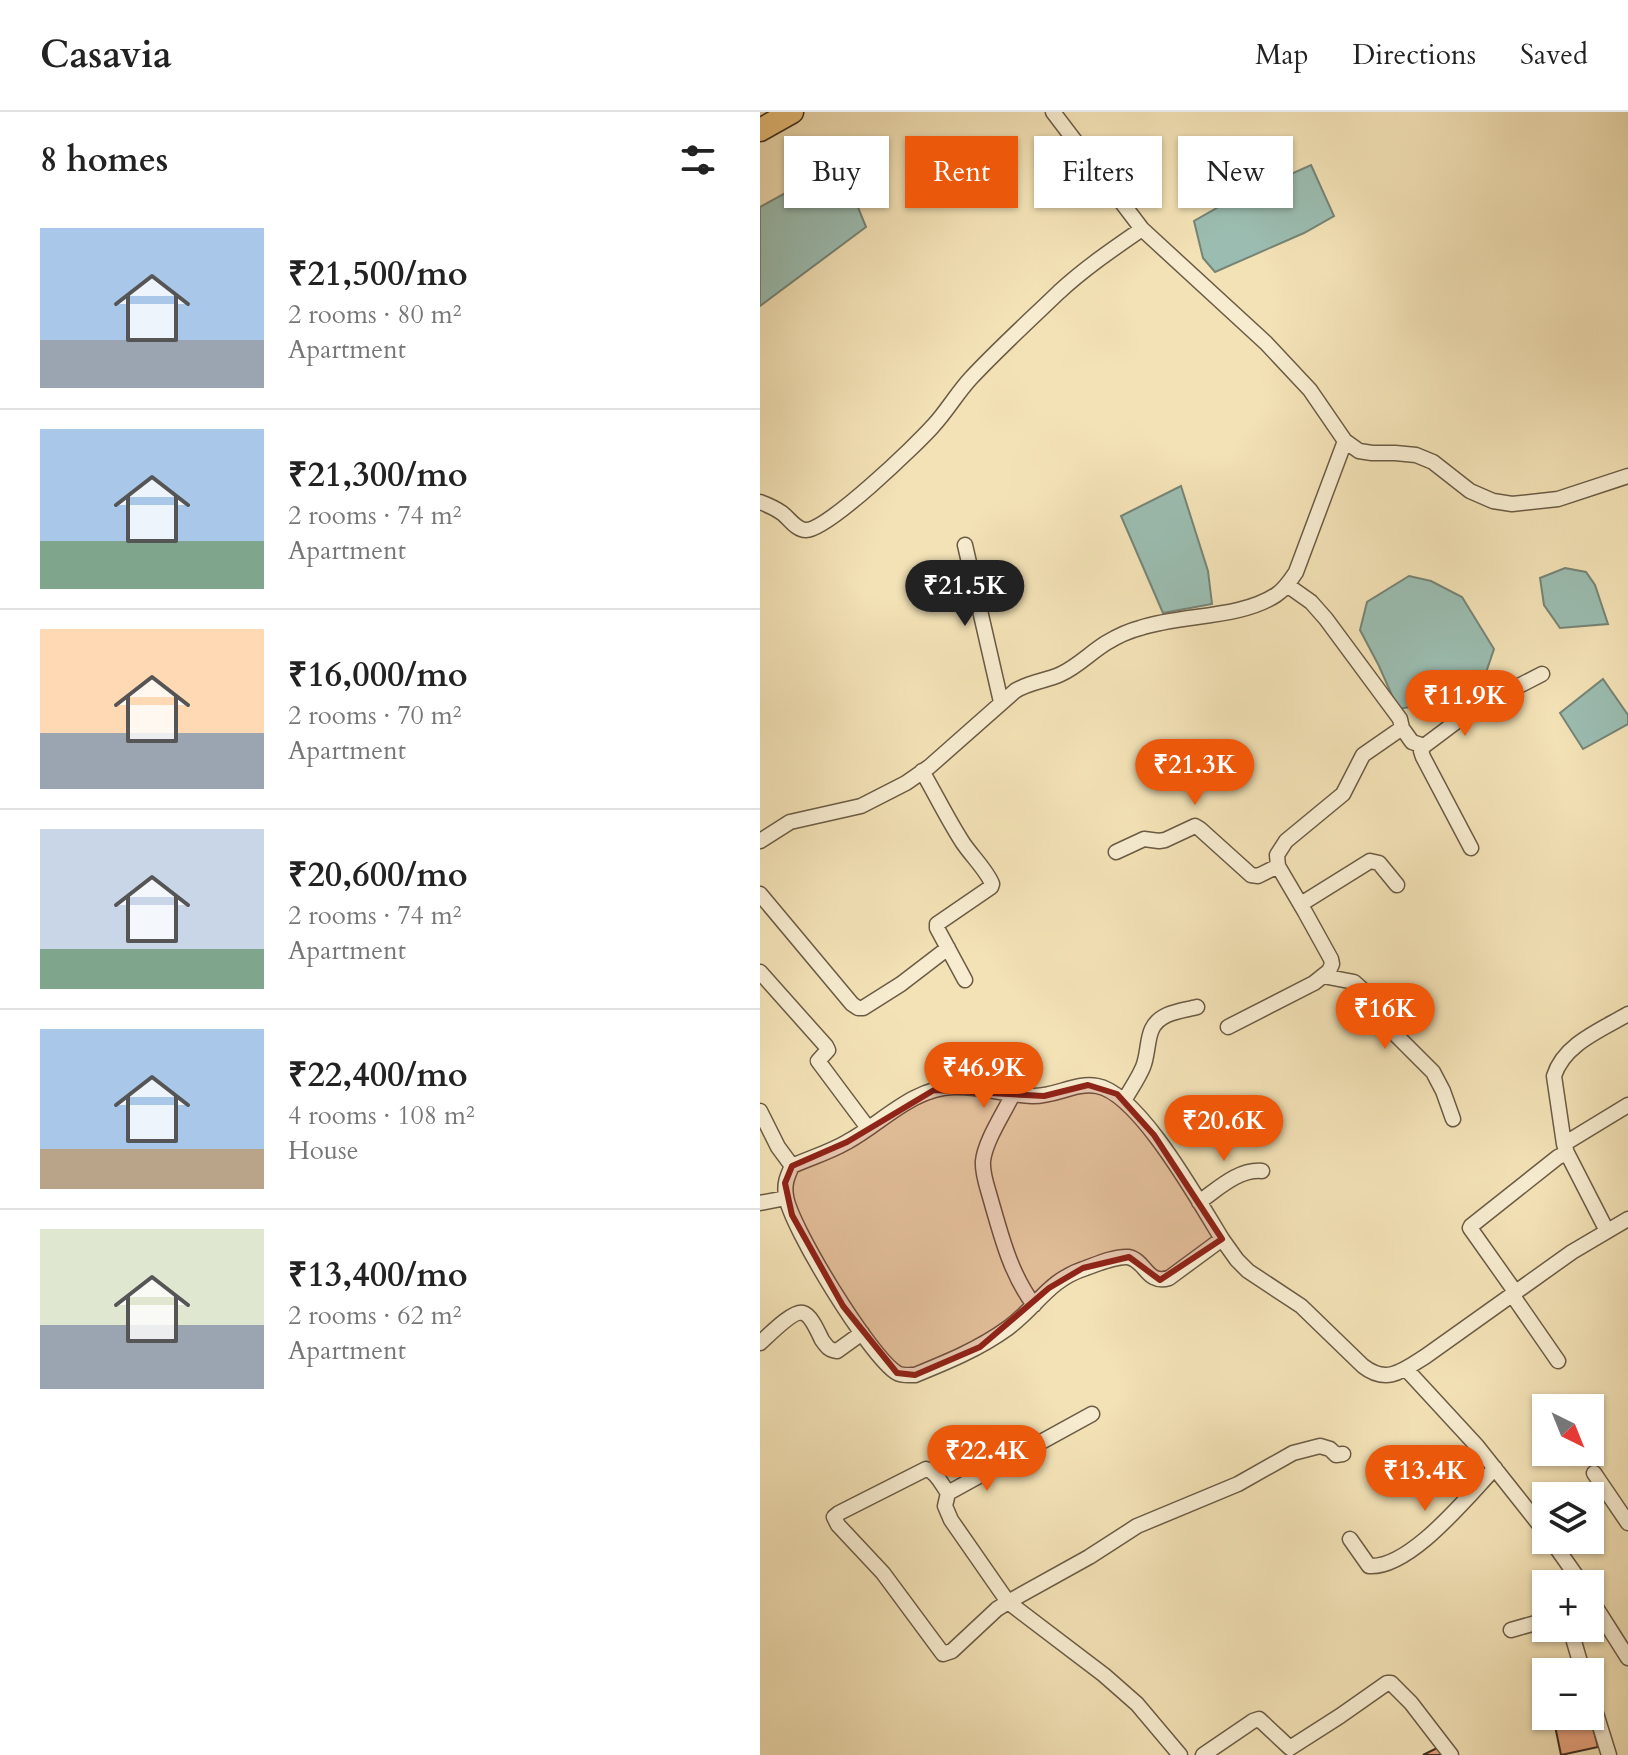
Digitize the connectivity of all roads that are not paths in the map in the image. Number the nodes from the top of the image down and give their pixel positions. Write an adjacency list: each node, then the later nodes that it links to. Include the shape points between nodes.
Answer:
1 (792, 112): 3 (main road)
2 (1055, 113): 4 (street)
3 (760, 130)
4 (1142, 229): 5 (street, via 1275,352 1310,390); 7 (street, via 1063,289 970,379 936,424 854,501 807,530)
5 (1345, 441): 6 (street, via 1359,451 1416,455 1470,491 1512,504 1558,499); 9 (street)
6 (1628, 476)
7 (760, 502)
8 (965, 545): 11 (street)
9 (1287, 585): 11 (street, via 1259,604 1139,628); 12 (street, via 1326,619)
10 (1542, 674): 13 (street, via 1472,710)
11 (1001, 702): 14 (street)
12 (1402, 728): 13 (street, via 1412,742); 18 (street, via 1363,755 1343,794 1280,848)
13 (1424, 746): 16 (street, via 1423,757)
14 (922, 771): 15 (street, via 872,801 790,822); 22 (street, via 992,884 937,924)
15 (760, 841)
16 (1471, 848)
17 (1116, 852): 18 (street, via 1195,826 1251,875)
18 (1278, 866): 21 (street)
19 (1397, 885): 21 (street, via 1379,863 1370,861)
20 (760, 894): 22 (street, via 858,1008)
21 (1301, 904): 24 (street, via 1331,959)
22 (948, 948): 25 (street)
23 (760, 972): 34 (street, via 826,1046 818,1061)
24 (1323, 976): 28 (street); 33 (street, via 1354,982 1363,990 1380,1019 1433,1072)
25 (965, 980)
26 (1197, 1007): 30 (street, via 1157,1021 1143,1067)
27 (1628, 1014): 35 (street, via 1567,1052 1558,1065 1554,1076)
28 (1228, 1027)
29 (1013, 1094): 30 (street, via 1044,1096 1088,1085 1101,1086); 34 (street, via 934,1090); 45 (street, via 983,1163 1013,1270)
30 (1124, 1101): 39 (street)
31 (1628, 1105): 35 (street)
32 (760, 1111): 36 (street)
33 (1453, 1119)
34 (868, 1128): 36 (street)
35 (1566, 1149): 42 (street); 44 (street, via 1470,1228)
36 (792, 1166): 38 (street)
37 (1262, 1171): 39 (street, via 1243,1172)
38 (786, 1198): 40 (street); 46 (street, via 819,1266)
39 (1199, 1202): 43 (street)
40 (760, 1203)
41 (1628, 1219): 42 (street)
42 (1607, 1231): 44 (street)
43 (1222, 1239): 45 (street, via 1169,1278 1155,1279 1138,1262 1120,1258 1063,1277); 49 (street, via 1248,1271 1301,1306 1372,1373 1383,1376)
44 (1515, 1294): 48 (street); 49 (street)
45 (1034, 1305): 46 (street, via 980,1347 915,1375 897,1373)
46 (862, 1333): 47 (street, via 831,1350 800,1312)
47 (760, 1343)
48 (1558, 1361)
49 (1406, 1369): 52 (street)
50 (1092, 1414): 54 (street)
51 (1343, 1454): 58 (street, via 1320,1446 1293,1453 1238,1484 1137,1526)
52 (1495, 1468): 55 (street); 57 (street, via 1406,1556 1369,1566)
53 (1594, 1473): 56 (street)
54 (948, 1493): 58 (street, via 945,1506 951,1520); 58 (street, via 926,1469 834,1520 883,1573 943,1654)
55 (1532, 1515)
56 (1628, 1523)
57 (1350, 1539)
58 (1008, 1602): 64 (street, via 1137,1704)
59 (1604, 1620): 62 (street)
60 (1532, 1624): 61 (street)
61 (1511, 1630)
62 (1628, 1658)
63 (1601, 1730): 67 (street)
64 (1180, 1755)
65 (1203, 1755): 66 (street, via 1259,1719 1290,1748 1387,1683 1411,1703)
66 (1451, 1755)
67 (1609, 1755)

